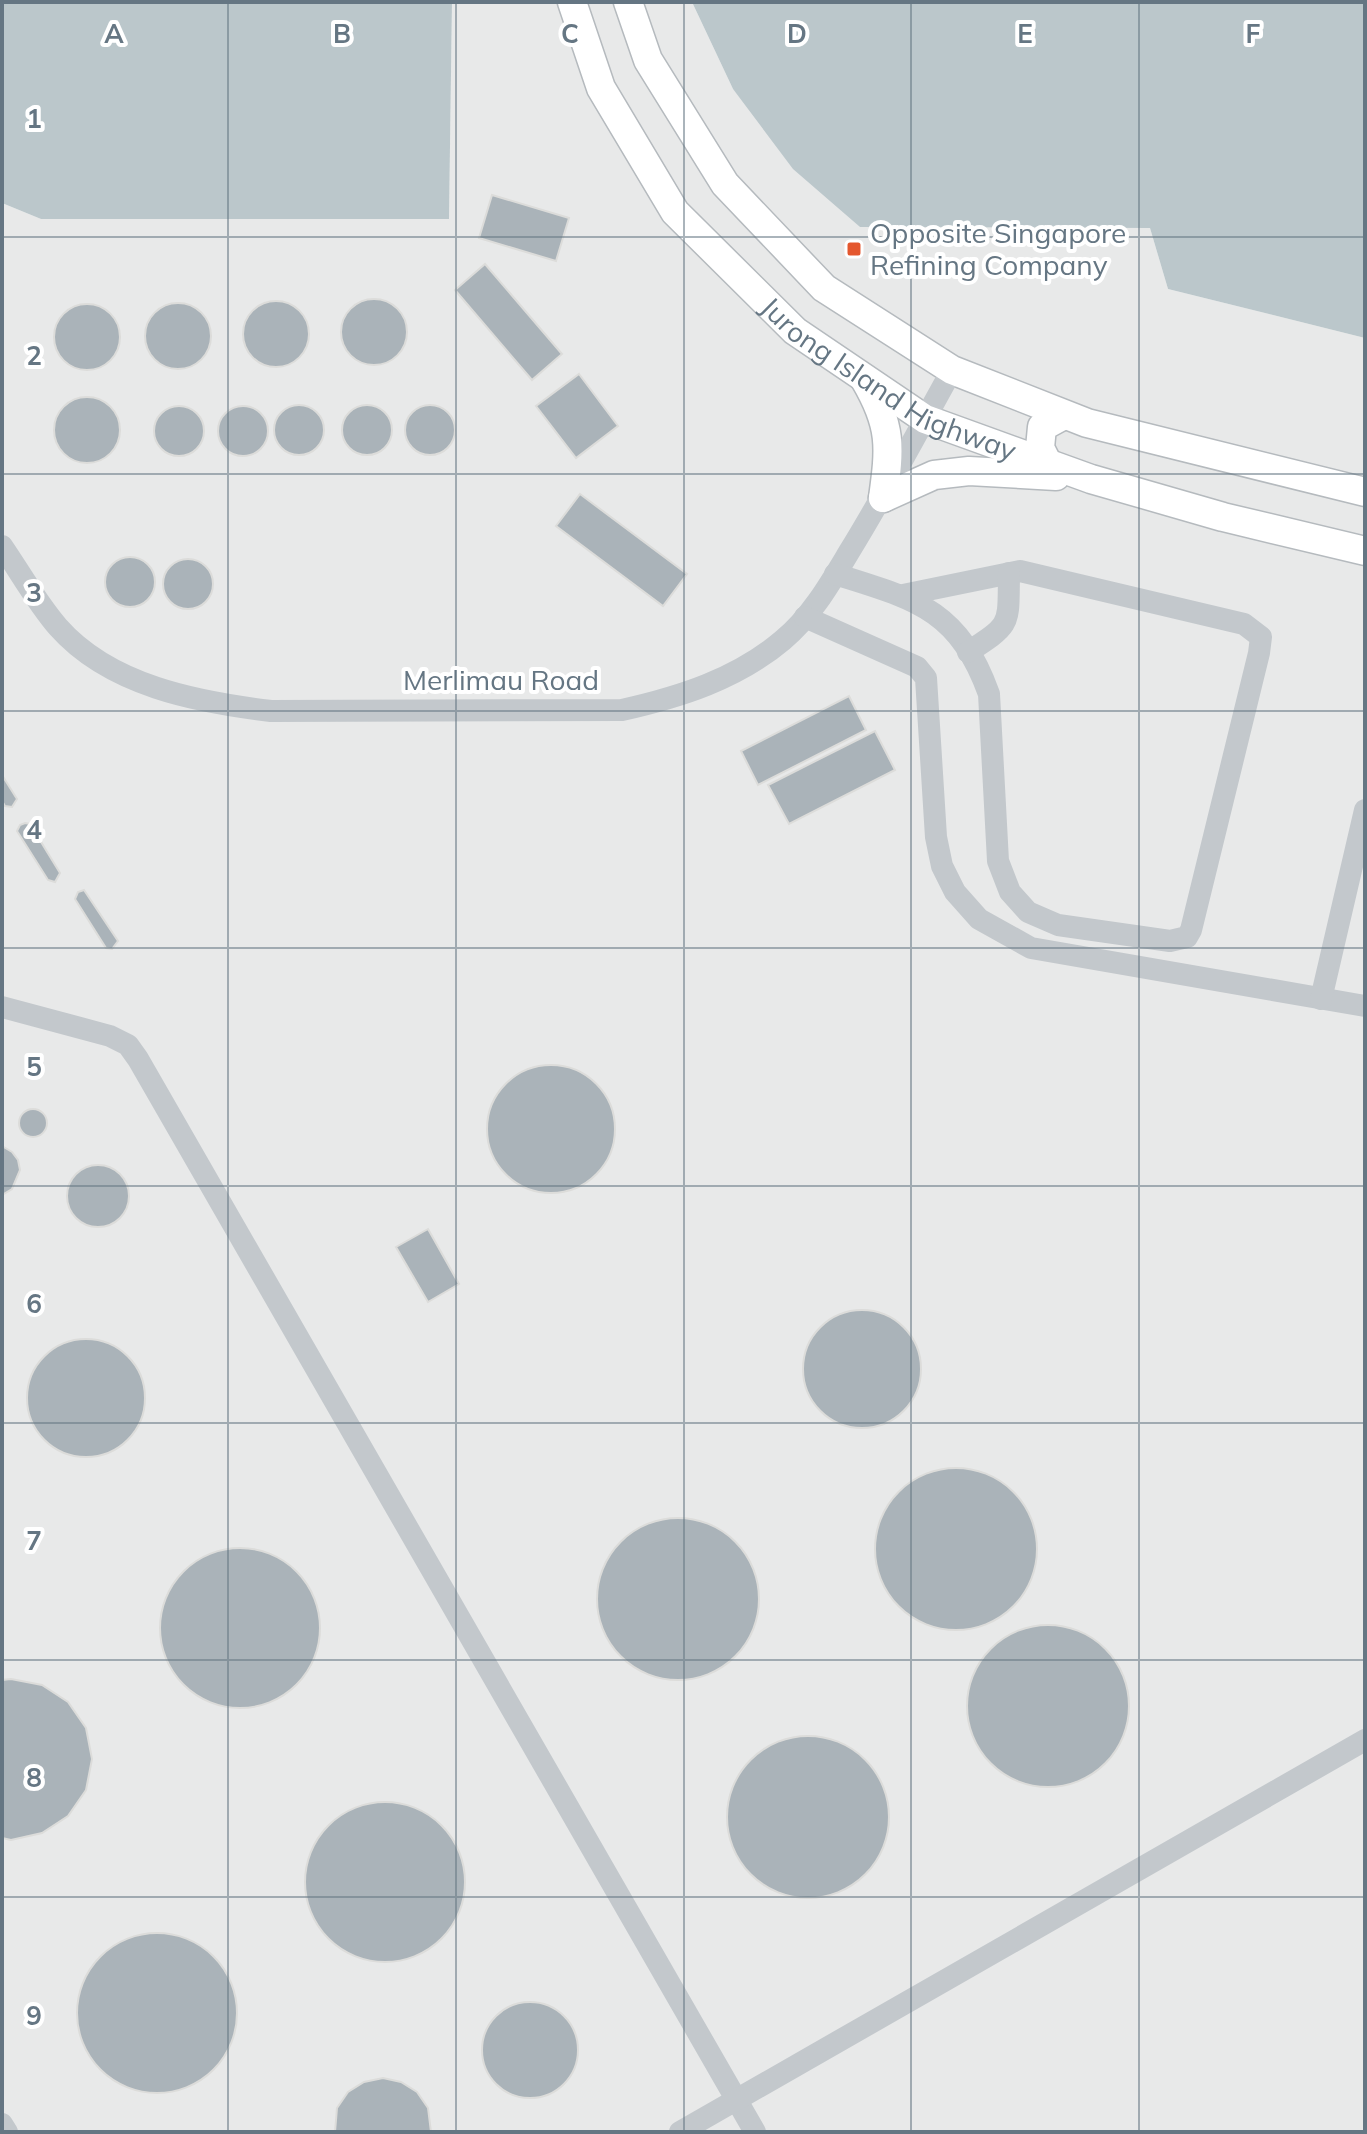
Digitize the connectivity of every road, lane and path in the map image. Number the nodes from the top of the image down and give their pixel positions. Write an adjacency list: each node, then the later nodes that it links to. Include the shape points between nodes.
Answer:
1 (572, 2): 4 (main road, Jurong Island Highway, via 601,88 675,212 795,331)
2 (628, 2): 3 (main road, Jurong Island Highway, via 648,60 725,184 824,288)
3 (952, 370): 5 (main road, Jurong Island Highway); 6 (street, Merlimau Road)
4 (863, 377): 6 (main road, Jurong Island Highway); 10 (main road, via 885,423 890,450)
5 (1064, 415): 7 (main road, via 1042,427 1040,448); 9 (main road, Jurong Island Highway)
6 (925, 419): 7 (main road, Jurong Island Highway); 10 (street, Merlimau Road)
7 (1048, 464): 8 (main road, Jurong Island Highway)
8 (1091, 479): 10 (main road, via 969,471 934,475); 12 (main road, Jurong Island Highway)
9 (1365, 492)
10 (883, 498): 14 (street, Merlimau Road)
11 (2, 546): 16 (street, Merlimau Road, via 57,626 101,663 134,679 225,706 271,711 622,710 713,684 762,656)
12 (1365, 551)
13 (1009, 573): 15 (street); 17 (street, via 1003,629); 17 (street, via 1035,573 1244,624 1261,637 1187,937 1170,941 1058,925 1028,912 1010,892 998,861 989,694)
14 (835, 574): 15 (street); 16 (street, Merlimau Road)
15 (903, 595): 17 (street, via 934,612)
16 (805, 617): 19 (street, via 917,667 926,678 942,866 955,892 979,919 1031,948)
17 (968, 652)
18 (1365, 810): 19 (street)
19 (1321, 999): 20 (street)
20 (1365, 1006)
21 (2, 1007): 23 (street, via 110,1036 128,1045 138,1059)
22 (1365, 1740): 23 (street)
23 (736, 2099): 26 (street); 27 (street)
24 (2, 2124): 25 (street)
25 (7, 2132)
26 (680, 2132)
27 (755, 2132)

